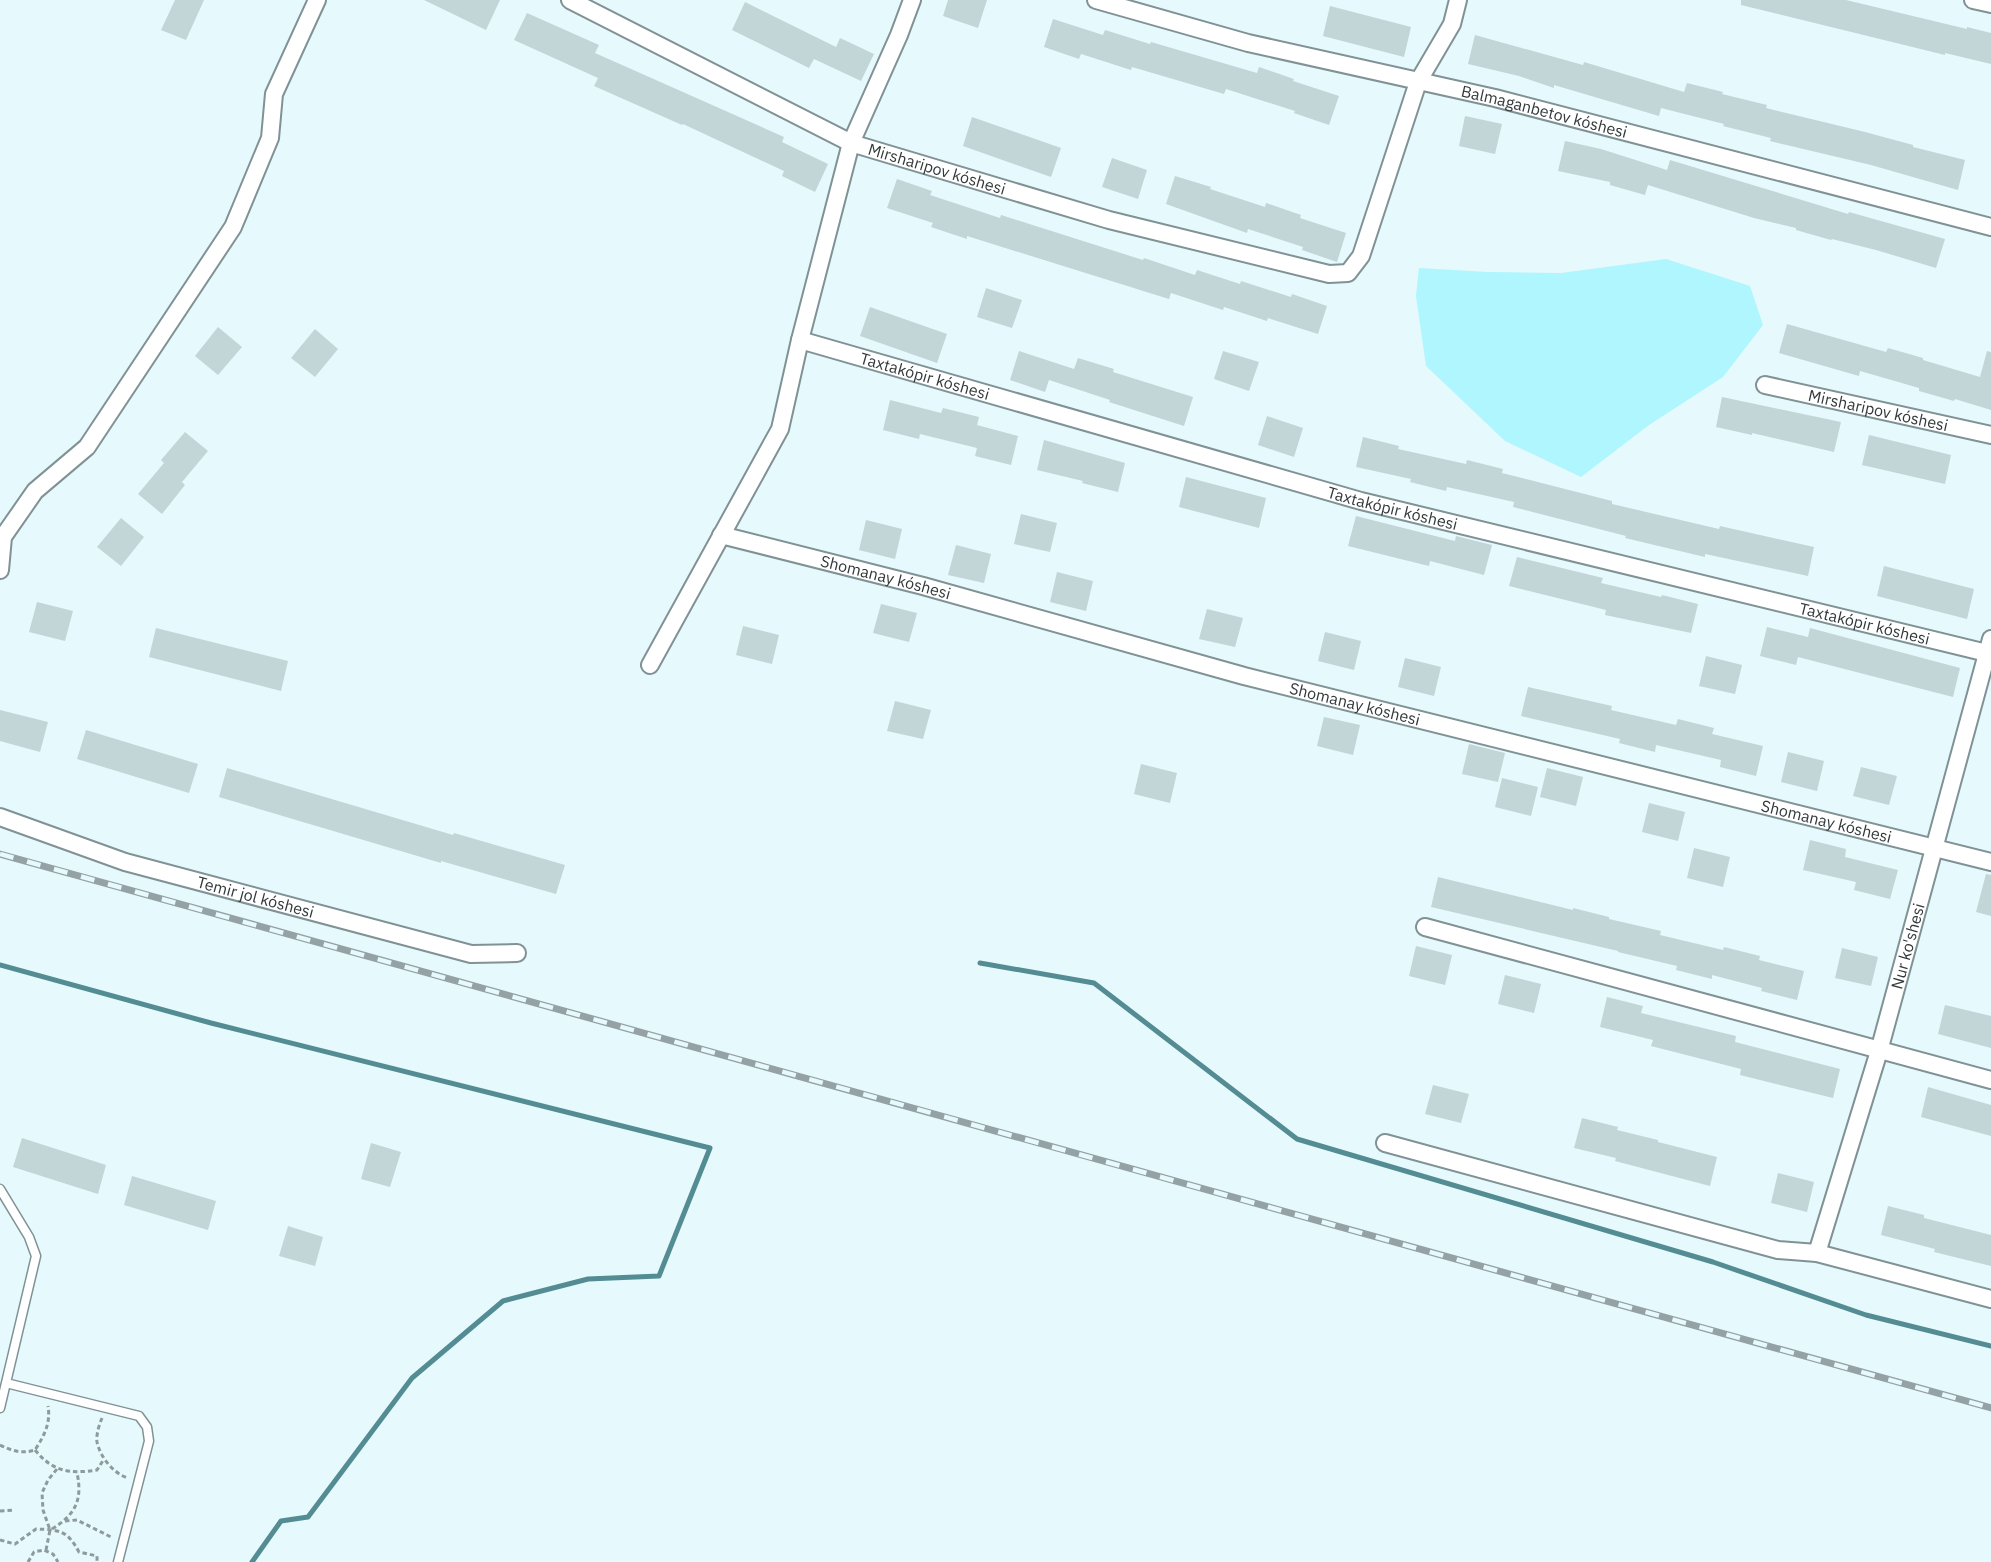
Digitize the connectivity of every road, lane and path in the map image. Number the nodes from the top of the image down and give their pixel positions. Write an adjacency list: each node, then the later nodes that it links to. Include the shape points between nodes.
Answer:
1 (317, 0): 15 (street, via 274,94 270,138 233,227 87,447 35,491 3,537)
2 (570, 0): 9 (street, Mirsharipov kóshesi)
3 (912, 0): 9 (street)
4 (1096, 0): 8 (street, Balmaganbetov kóshesi, via 1248,44)
5 (1458, 0): 8 (street, via 1452,24)
6 (1973, 0): 7 (street)
7 (1991, 4)
8 (1418, 82): 9 (street, Mirsharipov kóshesi, via 1361,256 1348,273 1329,274 1109,220); 10 (street, Balmaganbetov kóshesi)
9 (851, 143): 11 (street)
10 (1991, 227)
11 (801, 340): 14 (street, via 780,429); 16 (street, Taxtakópir kóshesi, via 1361,501)
12 (1765, 384): 13 (street, Mirsharipov kóshesi)
13 (1991, 435)
14 (722, 535): 17 (street); 19 (street, Shomanay kóshesi, via 923,586 1244,676)
15 (0, 570)
16 (1990, 649): 19 (street, Nur ko'shesi)
17 (650, 665)
18 (0, 817): 22 (street, Temir jol kóshesi, via 125,862 448,948 471,954)
19 (1935, 847): 20 (street, Shomanay kóshesi); 23 (street, Nur ko'shesi)
20 (1991, 862)
21 (1425, 927): 23 (street)
22 (517, 953)
23 (1879, 1051): 24 (street); 27 (street, Nur ko'shesi)
24 (1991, 1080)
25 (1385, 1143): 27 (street, via 1778,1250)
26 (0, 1190): 29 (lane, via 36,1256)
27 (1817, 1253): 28 (street)
28 (1991, 1299)
29 (6, 1383): 30 (lane); 31 (lane)
30 (45, 1393): 32 (lane); 34 (path, via 49,1413 46,1434)
31 (0, 1408)
32 (105, 1408): 35 (path, via 97,1442); 38 (lane, via 139,1416 147,1427 148,1442)
33 (0, 1445): 34 (path, via 11,1451)
34 (35, 1450): 36 (path)
35 (104, 1459): 37 (path, via 97,1470); 38 (path, via 120,1475)
36 (57, 1469): 37 (path); 42 (path, via 42,1493)
37 (77, 1473): 41 (path, via 79,1495 75,1509)
38 (139, 1481): 44 (lane)
39 (14, 1510): 40 (path)
40 (0, 1511)
41 (65, 1521): 42 (path); 44 (path, via 77,1520)
42 (50, 1530): 43 (path, via 36,1529 15,1544); 45 (path); 48 (path, via 71,1538 79,1552 97,1556)
43 (0, 1540)
44 (123, 1545): 49 (lane)
45 (46, 1550): 46 (path, via 34,1552); 47 (path)
46 (28, 1562)
47 (58, 1562)
48 (97, 1562)
49 (118, 1562)

